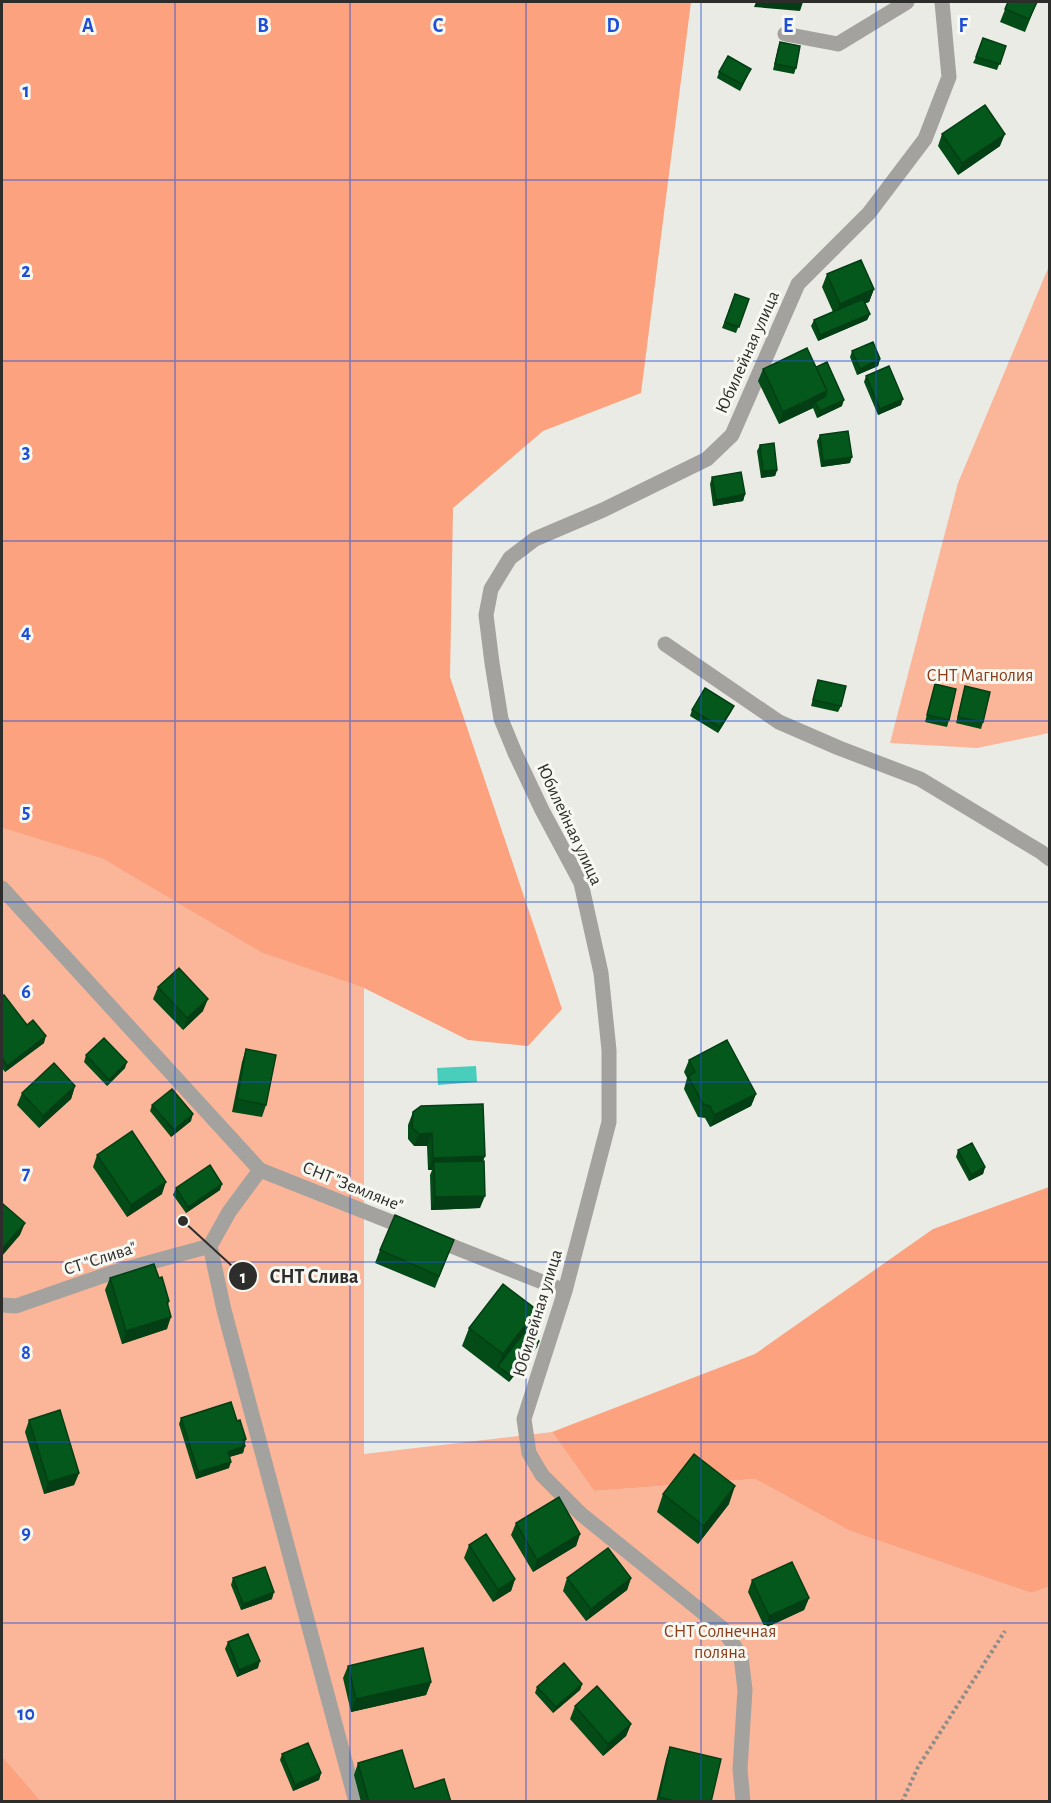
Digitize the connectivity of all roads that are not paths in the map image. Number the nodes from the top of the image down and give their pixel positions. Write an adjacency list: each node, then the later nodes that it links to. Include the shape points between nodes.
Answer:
1 (907, 2): 3 (street, via 838,44)
2 (942, 2): 9 (street, Юбилейная улица, via 949,77 925,139 869,213 798,284 732,435 707,459 535,539 510,558 491,589 486,615 501,719 542,810 581,883 604,995 609,1122)
3 (785, 34)
4 (665, 644): 5 (street, via 779,722 920,779)
5 (1050, 859)
6 (2, 888): 7 (street)
7 (260, 1170): 8 (street); 9 (street, СНТ "Земляне")
8 (210, 1246): 10 (street, СТ "Слива", via 111,1273 16,1306); 11 (street)
9 (565, 1291): 12 (street, Юбилейная улица, via 524,1419 530,1453 542,1475 581,1514 722,1628 741,1656 745,1690 740,1769)
10 (2, 1305)
11 (356, 1802)
12 (743, 1802)

